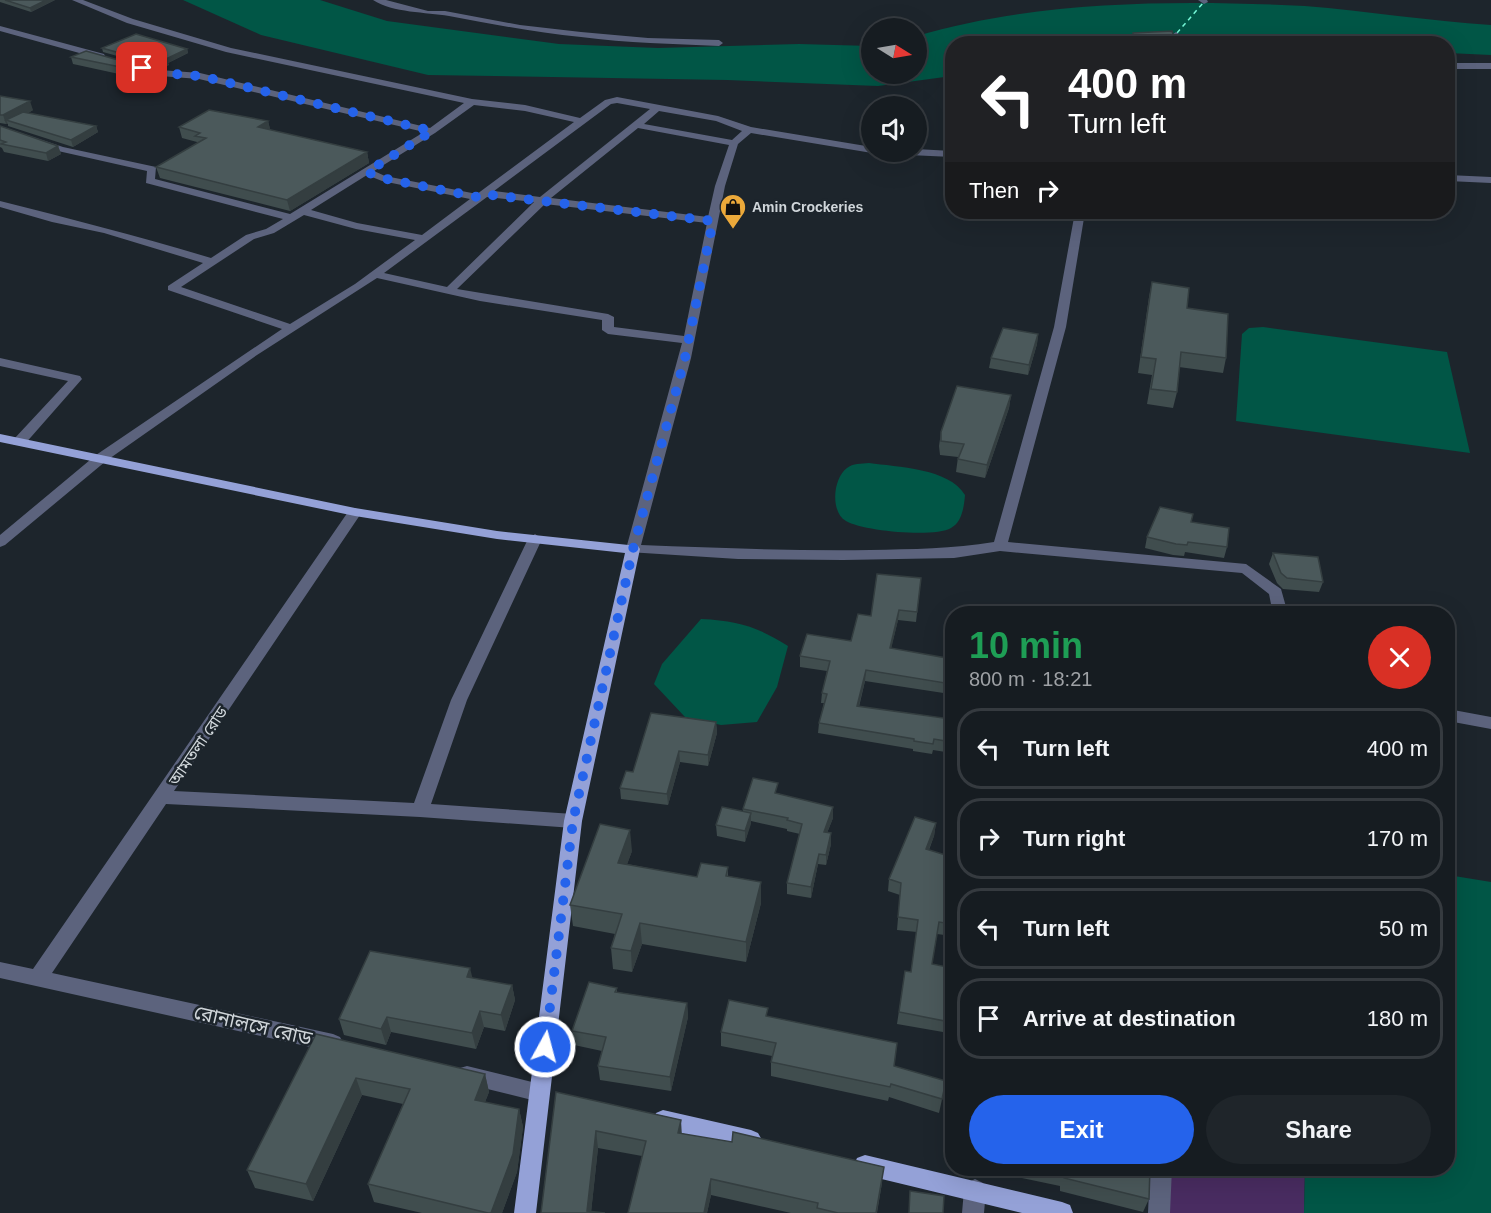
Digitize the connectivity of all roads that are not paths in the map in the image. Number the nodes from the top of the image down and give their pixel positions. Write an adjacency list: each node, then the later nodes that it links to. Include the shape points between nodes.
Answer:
1 (76, 0): 9 (street, via 130,21 229,50)
2 (377, 0): 4 (street, via 428,13 445,12 581,35)
3 (0, 28): 5 (street)
4 (719, 43)
5 (107, 58)
6 (118, 61): 15 (street, via 160,73 200,76)
7 (1455, 66): 8 (street)
8 (1491, 66)
9 (472, 102): 11 (street, via 525,108); 15 (street)
10 (657, 108): 11 (street, via 612,100); 12 (street); 14 (street, via 718,119)
11 (581, 121): 23 (street)
12 (636, 125): 16 (street); 24 (street)
13 (0, 129): 27 (street, via 61,149 152,169 150,181)
14 (749, 130): 16 (street); 17 (street)
15 (432, 131): 20 (street)
16 (734, 143): 29 (street)
17 (861, 148)
18 (927, 153): 19 (street)
19 (945, 154)
20 (367, 172): 23 (street); 26 (street)
21 (1455, 178): 22 (street)
22 (1491, 180)
23 (479, 195): 24 (street); 30 (street)
24 (541, 202): 29 (street); 33 (street)
25 (0, 204): 31 (street)
26 (303, 211): 27 (street); 30 (street)
27 (292, 218): 31 (street, via 250,237)
28 (1079, 219): 43 (street, via 1060,327)
29 (713, 221): 35 (street)
30 (422, 238): 32 (street)
31 (213, 262): 34 (street, via 172,288)
32 (374, 274): 33 (street); 34 (street)
33 (449, 291): 35 (street, via 608,317 608,330)
34 (292, 328): 39 (street)
35 (689, 340): 44 (street)
36 (0, 362): 38 (street, via 76,379)
37 (0, 438): 38 (main road)
38 (19, 441): 39 (main road)
39 (101, 458): 40 (main road); 42 (street)
40 (355, 512): 41 (main road); 48 (street, আমতলা রোড)
41 (535, 539): 44 (main road); 49 (street, via 459,700)
42 (0, 542)
43 (1000, 546): 44 (street, via 954,553 843,555); 45 (street, via 1246,569 1276,592)
44 (633, 549): 50 (main road)
45 (1279, 606)
46 (1455, 716): 47 (street)
47 (1491, 723)
48 (163, 797): 49 (street); 52 (street, আমতলা রোড)
49 (420, 810): 50 (street)
50 (573, 821): 55 (main road)
51 (0, 970): 52 (street, রোনালসে রোড)
52 (38, 978): 53 (street, রোনালসে রোড)
53 (350, 1047)
54 (450, 1071): 55 (street)
55 (540, 1093): 56 (main road); 62 (main road)
56 (563, 1098)
57 (643, 1116): 58 (main road)
58 (769, 1144)
59 (849, 1162): 61 (main road)
60 (1161, 1176): 65 (street)
61 (975, 1190): 63 (street); 64 (main road)
62 (525, 1213)
63 (973, 1213)
64 (1062, 1213)
65 (1159, 1213)

